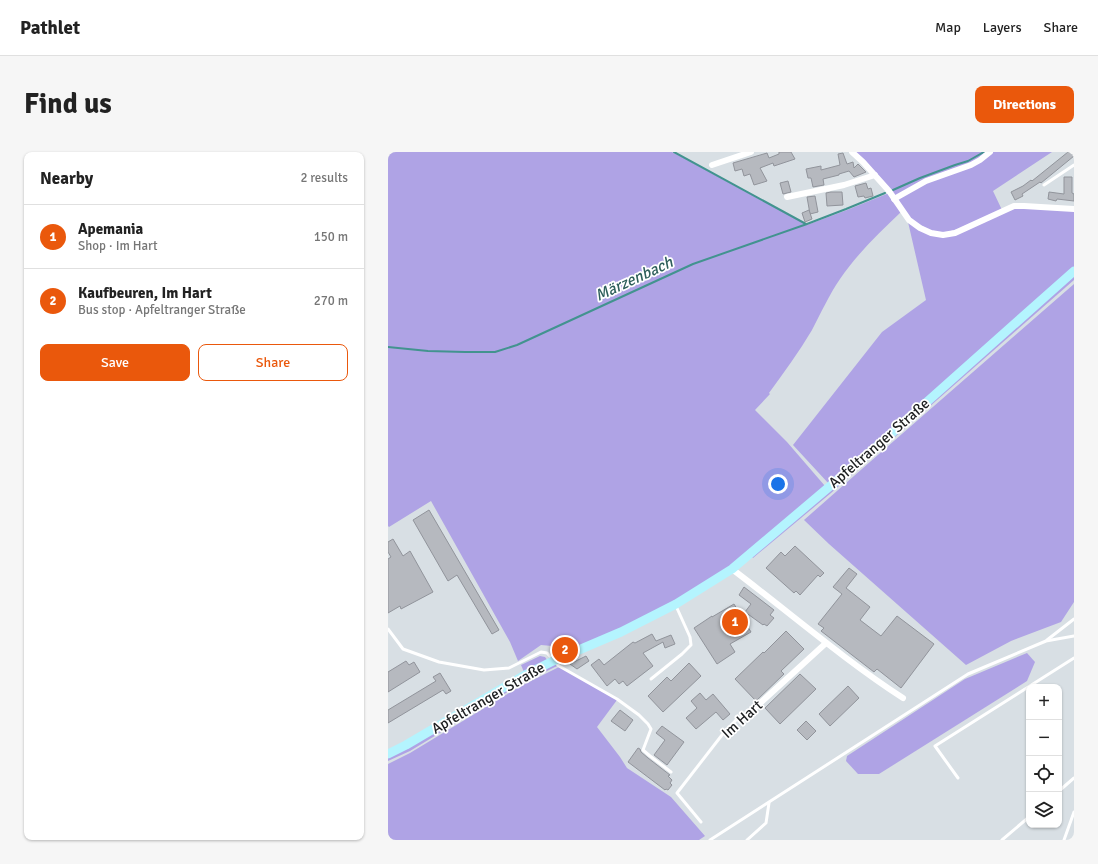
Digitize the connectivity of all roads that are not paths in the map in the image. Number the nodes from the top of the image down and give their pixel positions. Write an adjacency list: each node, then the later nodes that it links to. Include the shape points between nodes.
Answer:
1 (751, 152): 4 (street)
2 (852, 152): 8 (street)
3 (990, 152): 11 (street, via 980,160 926,181)
4 (712, 165)
5 (1074, 165): 6 (lane)
6 (1070, 168): 7 (lane); 9 (lane)
7 (1074, 172)
8 (875, 175): 10 (street, via 844,185); 11 (street)
9 (1044, 185)
10 (787, 197)
11 (894, 198): 12 (street, via 902,212 914,224 931,233 943,235 955,233 1014,206)
12 (1074, 209)
13 (1074, 271): 14 (street, Apfeltranger Straße, via 874,449)
14 (732, 569): 15 (street, Apfeltranger Straße); 20 (street)
15 (676, 604): 22 (street, Apfeltranger Straße, via 621,632); 23 (lane, via 691,645)
16 (1074, 619): 19 (lane)
17 (388, 629): 22 (lane, via 403,649 439,662 484,670 509,668 541,652 547,653)
18 (1074, 636): 19 (lane)
19 (1046, 641): 31 (lane, via 968,674)
20 (826, 643): 24 (street); 25 (street, Im Hart)
21 (1074, 658): 28 (lane, via 935,746)
22 (554, 661): 26 (street, Apfeltranger Straße); 27 (lane, via 639,715 651,729 643,750)
23 (651, 679)
24 (903, 698)
25 (743, 717): 34 (lane, Im Hart, via 736,720 722,735 677,793)
26 (388, 754)
27 (671, 772)
28 (958, 778)
29 (1074, 778): 30 (lane)
30 (1062, 788)
31 (769, 803): 35 (lane); 37 (lane, via 766,823)
32 (1074, 812): 39 (lane)
33 (1026, 820): 38 (lane)
34 (701, 822)
35 (716, 838): 36 (lane)
36 (710, 840)
37 (747, 840)
38 (1002, 840)
39 (1064, 840)

